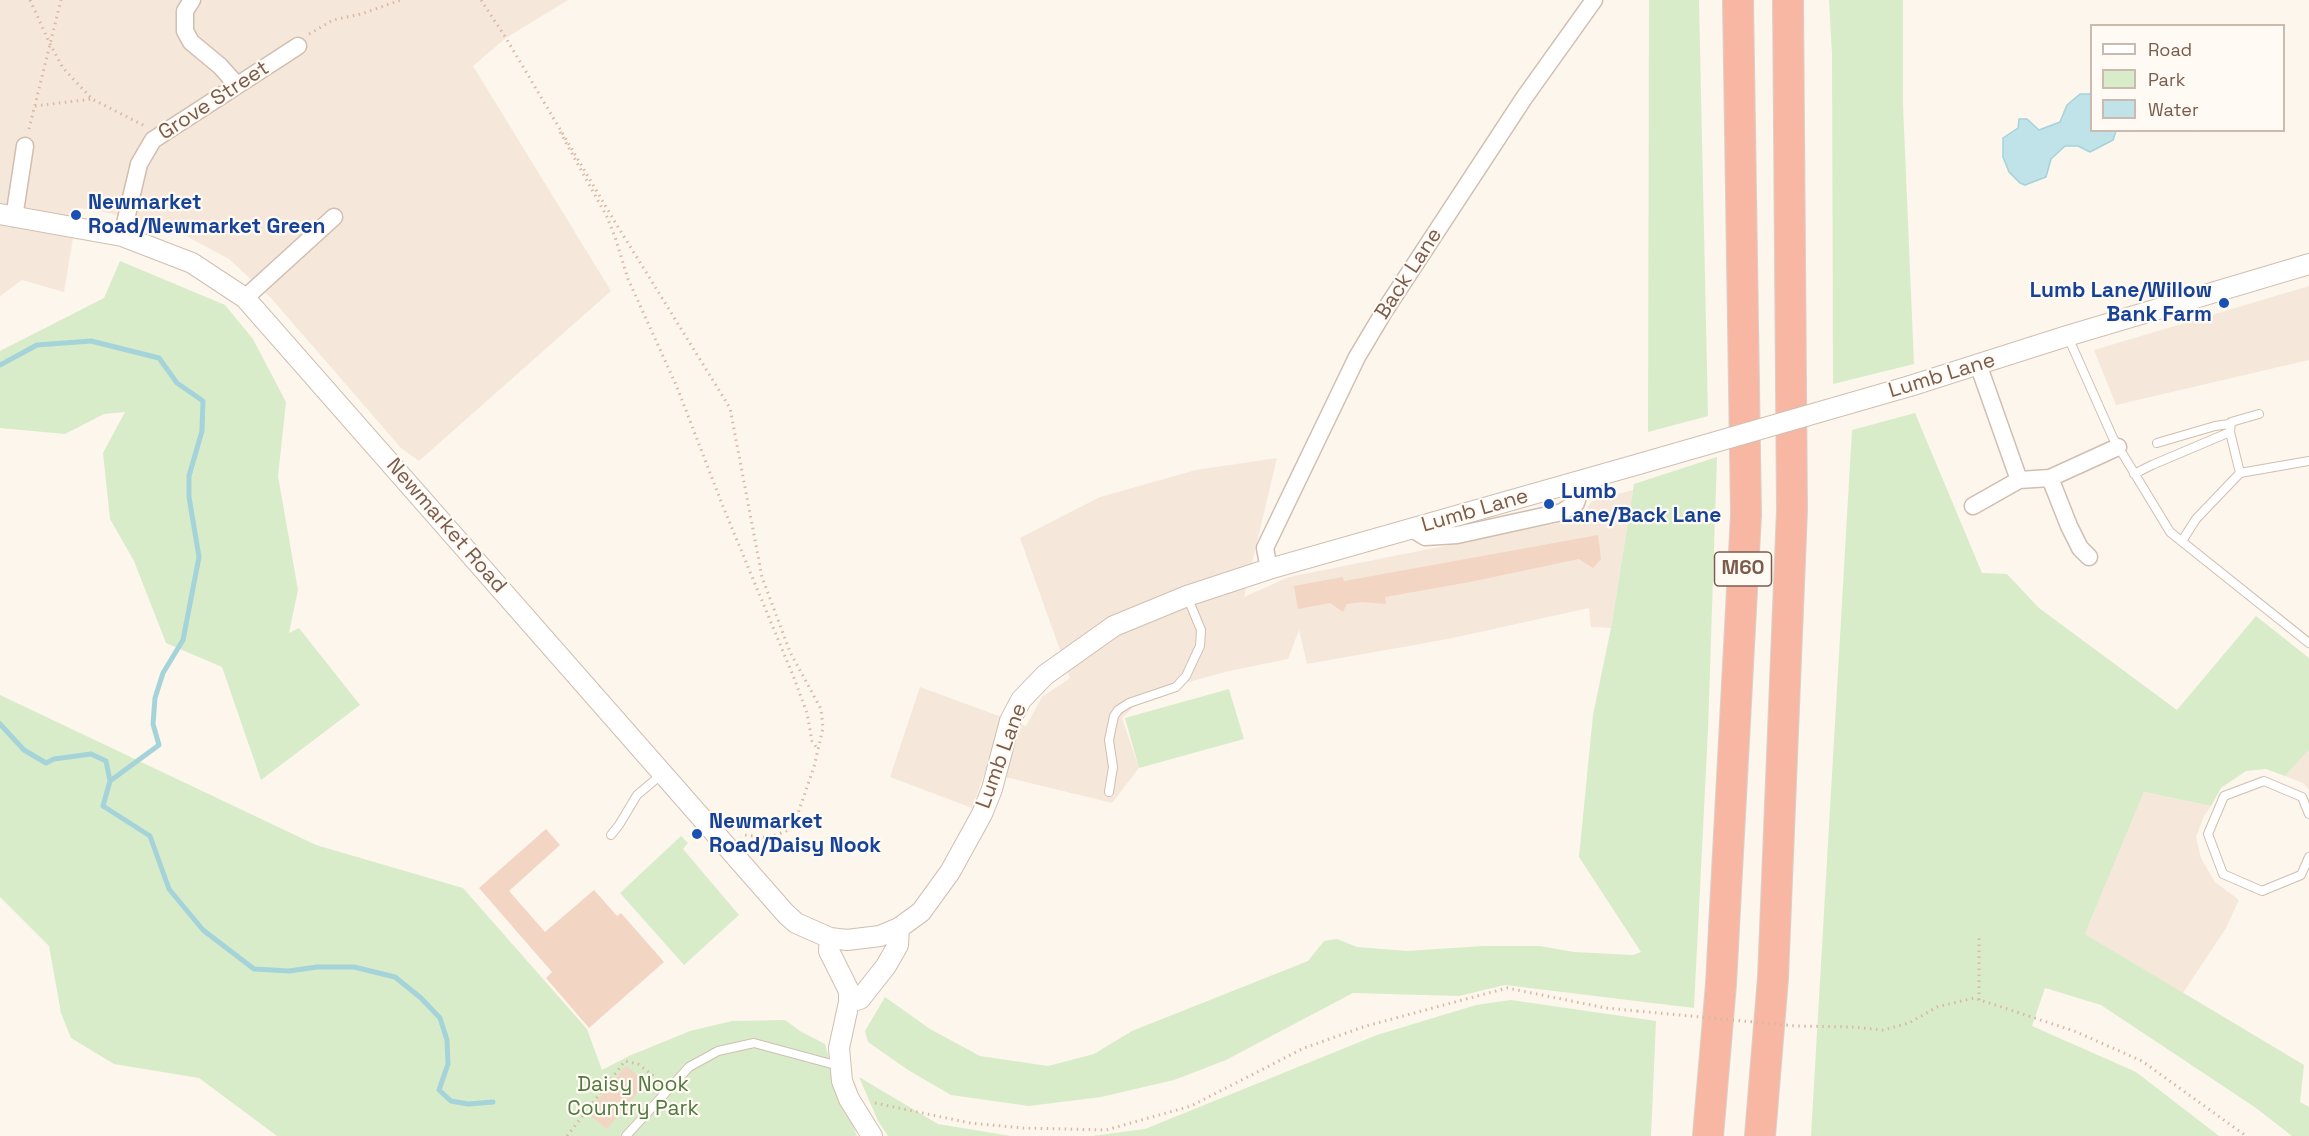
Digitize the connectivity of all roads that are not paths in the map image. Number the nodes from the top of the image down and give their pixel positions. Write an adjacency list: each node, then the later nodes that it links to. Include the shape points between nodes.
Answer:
1 (192, 0): 6 (street, via 185,11 184,31 190,42)
2 (1594, 0): 27 (street, Back Lane, via 1524,98 1357,357 1265,548)
3 (1738, 0): 41 (highway, M60, via 1746,515 1721,984)
4 (1788, 0): 42 (highway, M60, via 1792,510 1773,978)
5 (298, 46): 6 (street, Grove Street)
6 (237, 85): 10 (street, Grove Street, via 153,140 139,164)
7 (25, 146): 8 (street)
8 (7, 216): 10 (street, Newmarket Road)
9 (334, 217): 12 (street)
10 (122, 236): 12 (street, Newmarket Road, via 192,263)
11 (2309, 264): 13 (street, Lumb Lane)
12 (245, 298): 30 (street, Newmarket Road)
13 (2067, 336): 14 (street, Lumb Lane); 18 (lane)
14 (1978, 364): 23 (street); 27 (street, Lumb Lane, bridge)
15 (2259, 414): 16 (lane, via 2231,422)
16 (2229, 428): 17 (lane, via 2215,426); 20 (lane); 21 (lane)
17 (2157, 443)
18 (2118, 447): 21 (lane); 22 (street)
19 (2309, 461): 20 (lane)
20 (2240, 473): 25 (lane, via 2196,519)
21 (2134, 474): 25 (lane, via 2170,532)
22 (2050, 478): 23 (street); 26 (street, via 2076,541)
23 (2019, 480): 24 (street)
24 (1973, 506)
25 (2182, 541): 29 (lane)
26 (2089, 557)
27 (1269, 569): 28 (street, Lumb Lane)
28 (1187, 596): 31 (lane, via 1201,630 1200,646 1186,676 1176,687 1129,703 1114,716 1109,740 1113,767); 35 (street, Lumb Lane, via 1114,626 1026,693 1010,721 992,789 967,842 921,912)
29 (2309, 643)
30 (663, 773): 33 (lane, via 637,795); 36 (street, Newmarket Road, via 786,915)
31 (1109, 792)
32 (2309, 814): 34 (lane, via 2302,797 2264,780 2224,796 2208,834 2223,874 2262,891 2301,875)
33 (611, 835)
34 (2309, 858)
35 (899, 928): 36 (street, Lumb Lane, via 864,939); 37 (street, via 898,945 886,966 860,999)
36 (830, 938): 37 (street, via 829,951 849,991)
37 (849, 1002): 38 (street)
38 (839, 1066): 39 (lane, via 753,1043 718,1051 689,1067); 40 (street, via 849,1099)
39 (626, 1136)
40 (872, 1136)
41 (1708, 1136)
42 (1760, 1136)

